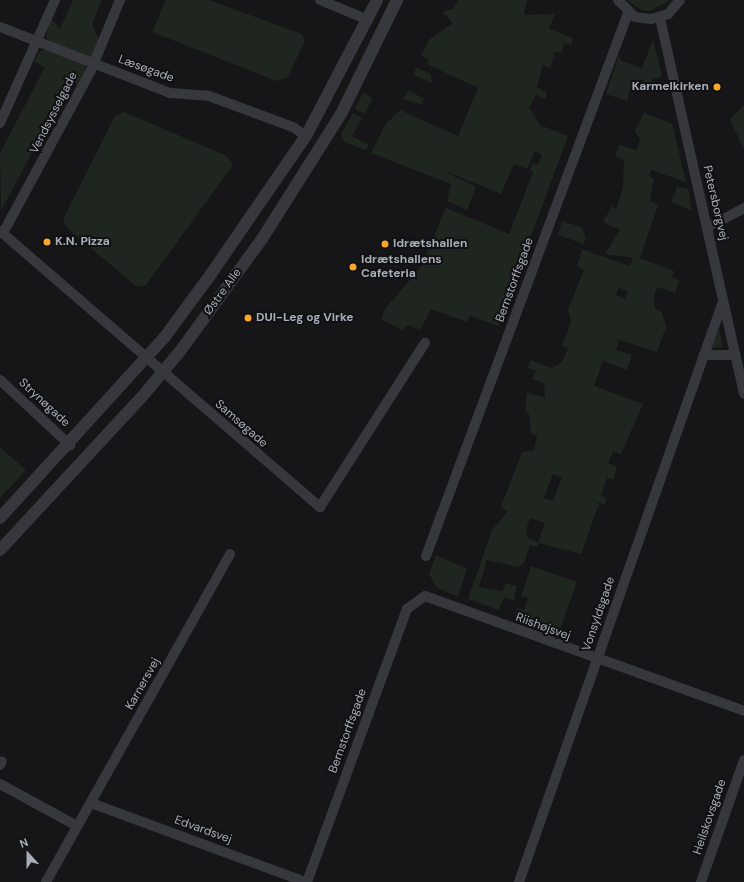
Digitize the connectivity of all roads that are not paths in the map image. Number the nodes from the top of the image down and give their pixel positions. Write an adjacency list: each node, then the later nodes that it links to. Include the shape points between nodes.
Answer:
1 (55, 0): 12 (street)
2 (120, 0): 13 (street, Vendsysselgade)
3 (320, 0): 10 (street)
4 (377, 0): 10 (street, Østre Alle)
5 (397, 0): 24 (street, Østre Alle, via 359,81 307,172 262,239)
6 (618, 0): 8 (street)
7 (680, 0): 9 (street)
8 (628, 13): 9 (street, via 643,19); 31 (street, Bernstorffsgade)
9 (660, 18): 17 (street, Petersborgvej)
10 (368, 20): 15 (street, Østre Alle)
11 (0, 27): 12 (street, Læsøgade)
12 (38, 42): 13 (street, Læsøgade); 14 (street)
13 (94, 64): 15 (street, Læsøgade, via 170,93 209,96 293,127); 18 (street, Vendsysselgade)
14 (0, 123)
15 (306, 136): 23 (street, Østre Alle, via 211,274)
16 (744, 208): 17 (street)
17 (707, 228): 19 (street, Petersborgvej)
18 (1, 232): 23 (street, Samsøgade)
19 (724, 302): 21 (street, Vonsyldsgade); 22 (street, Petersborgvej)
20 (425, 344): 24 (street, Samsøgade, via 320,507)
21 (704, 355): 22 (street); 33 (street, Vonsyldsgade)
22 (735, 355): 26 (street, Petersborgvej)
23 (145, 359): 24 (street, Samsøgade); 27 (street, Østre Alle)
24 (162, 373): 29 (street, Østre Alle, via 86,460)
25 (0, 380): 27 (street, Strynøgade)
26 (744, 394)
27 (70, 445): 28 (street, Østre Alle)
28 (0, 518)
29 (0, 550)
30 (230, 554): 37 (street, Karnersvej)
31 (426, 556)
32 (425, 596): 33 (street, Riishøjsvej); 40 (street, Bernstorffsgade, via 407,609)
33 (597, 660): 34 (street, Riishøjsvej); 41 (street, Vonsyldsgade)
34 (744, 711)
35 (744, 760): 42 (street, Heilskovsgade)
36 (0, 784): 38 (street)
37 (91, 803): 38 (street, Karnersvej); 40 (street, Edvardsvej)
38 (77, 826): 39 (street, Karnersvej)
39 (46, 882)
40 (306, 882)
41 (520, 882)
42 (701, 882)

